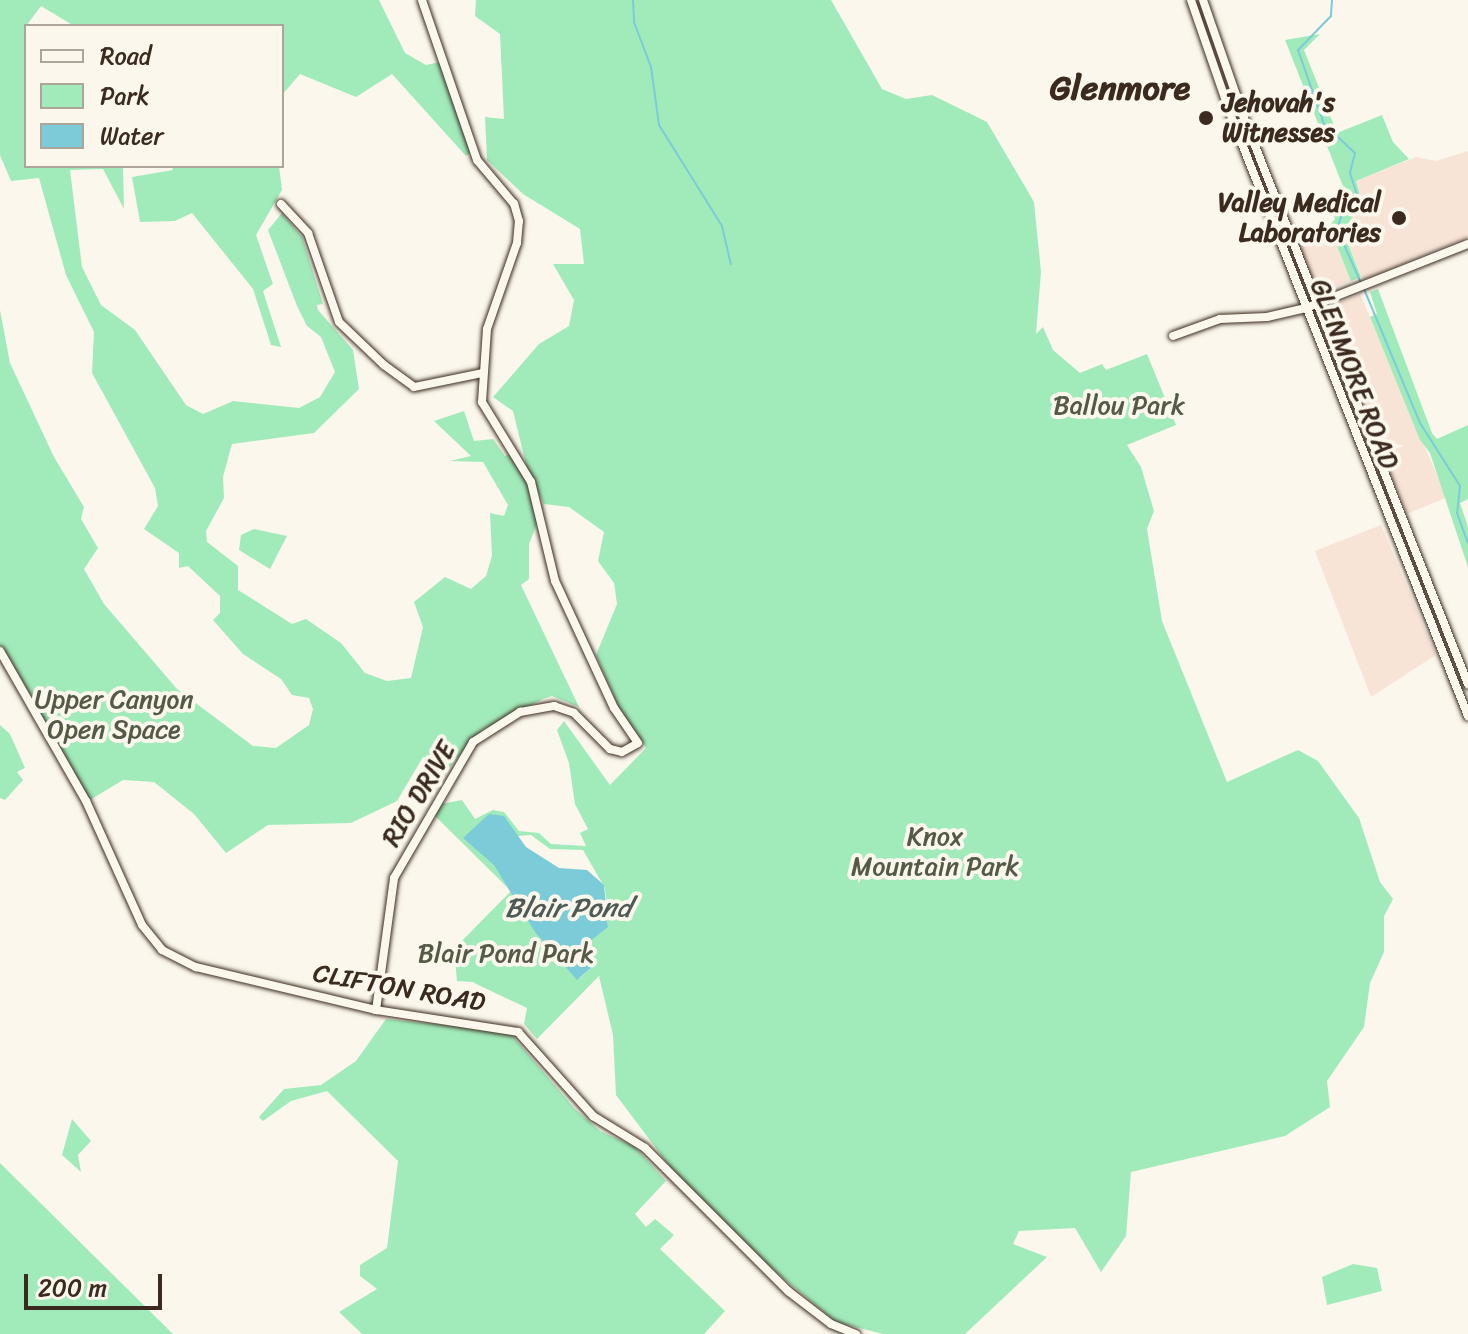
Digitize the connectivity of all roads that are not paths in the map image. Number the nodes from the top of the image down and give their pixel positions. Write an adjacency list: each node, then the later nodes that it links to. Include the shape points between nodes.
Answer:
1 (422, 0): 9 (street, via 477,160 514,204 519,221 517,243 487,329)
2 (1191, 0): 7 (street, GLENMORE ROAD)
3 (1203, 0): 6 (street, GLENMORE ROAD)
4 (281, 204): 9 (street, via 308,233 339,322 384,365 414,387)
5 (1468, 244): 6 (street)
6 (1317, 303): 7 (street); 11 (street, GLENMORE ROAD)
7 (1306, 308): 8 (street, via 1220,319); 12 (street, GLENMORE ROAD)
8 (1173, 336)
9 (482, 373): 13 (street, RIO DRIVE, via 479,389 489,419 531,482 555,581 614,708 638,743 622,752 610,749 574,713 554,706 520,712 473,742 394,878)
10 (0, 651): 13 (street, CLIFTON ROAD, via 86,801 142,925 162,950 196,967)
11 (1468, 684)
12 (1468, 716)
13 (376, 1010): 14 (street, CLIFTON ROAD, via 518,1032 593,1116 645,1148 788,1291 831,1324)
14 (856, 1334)

